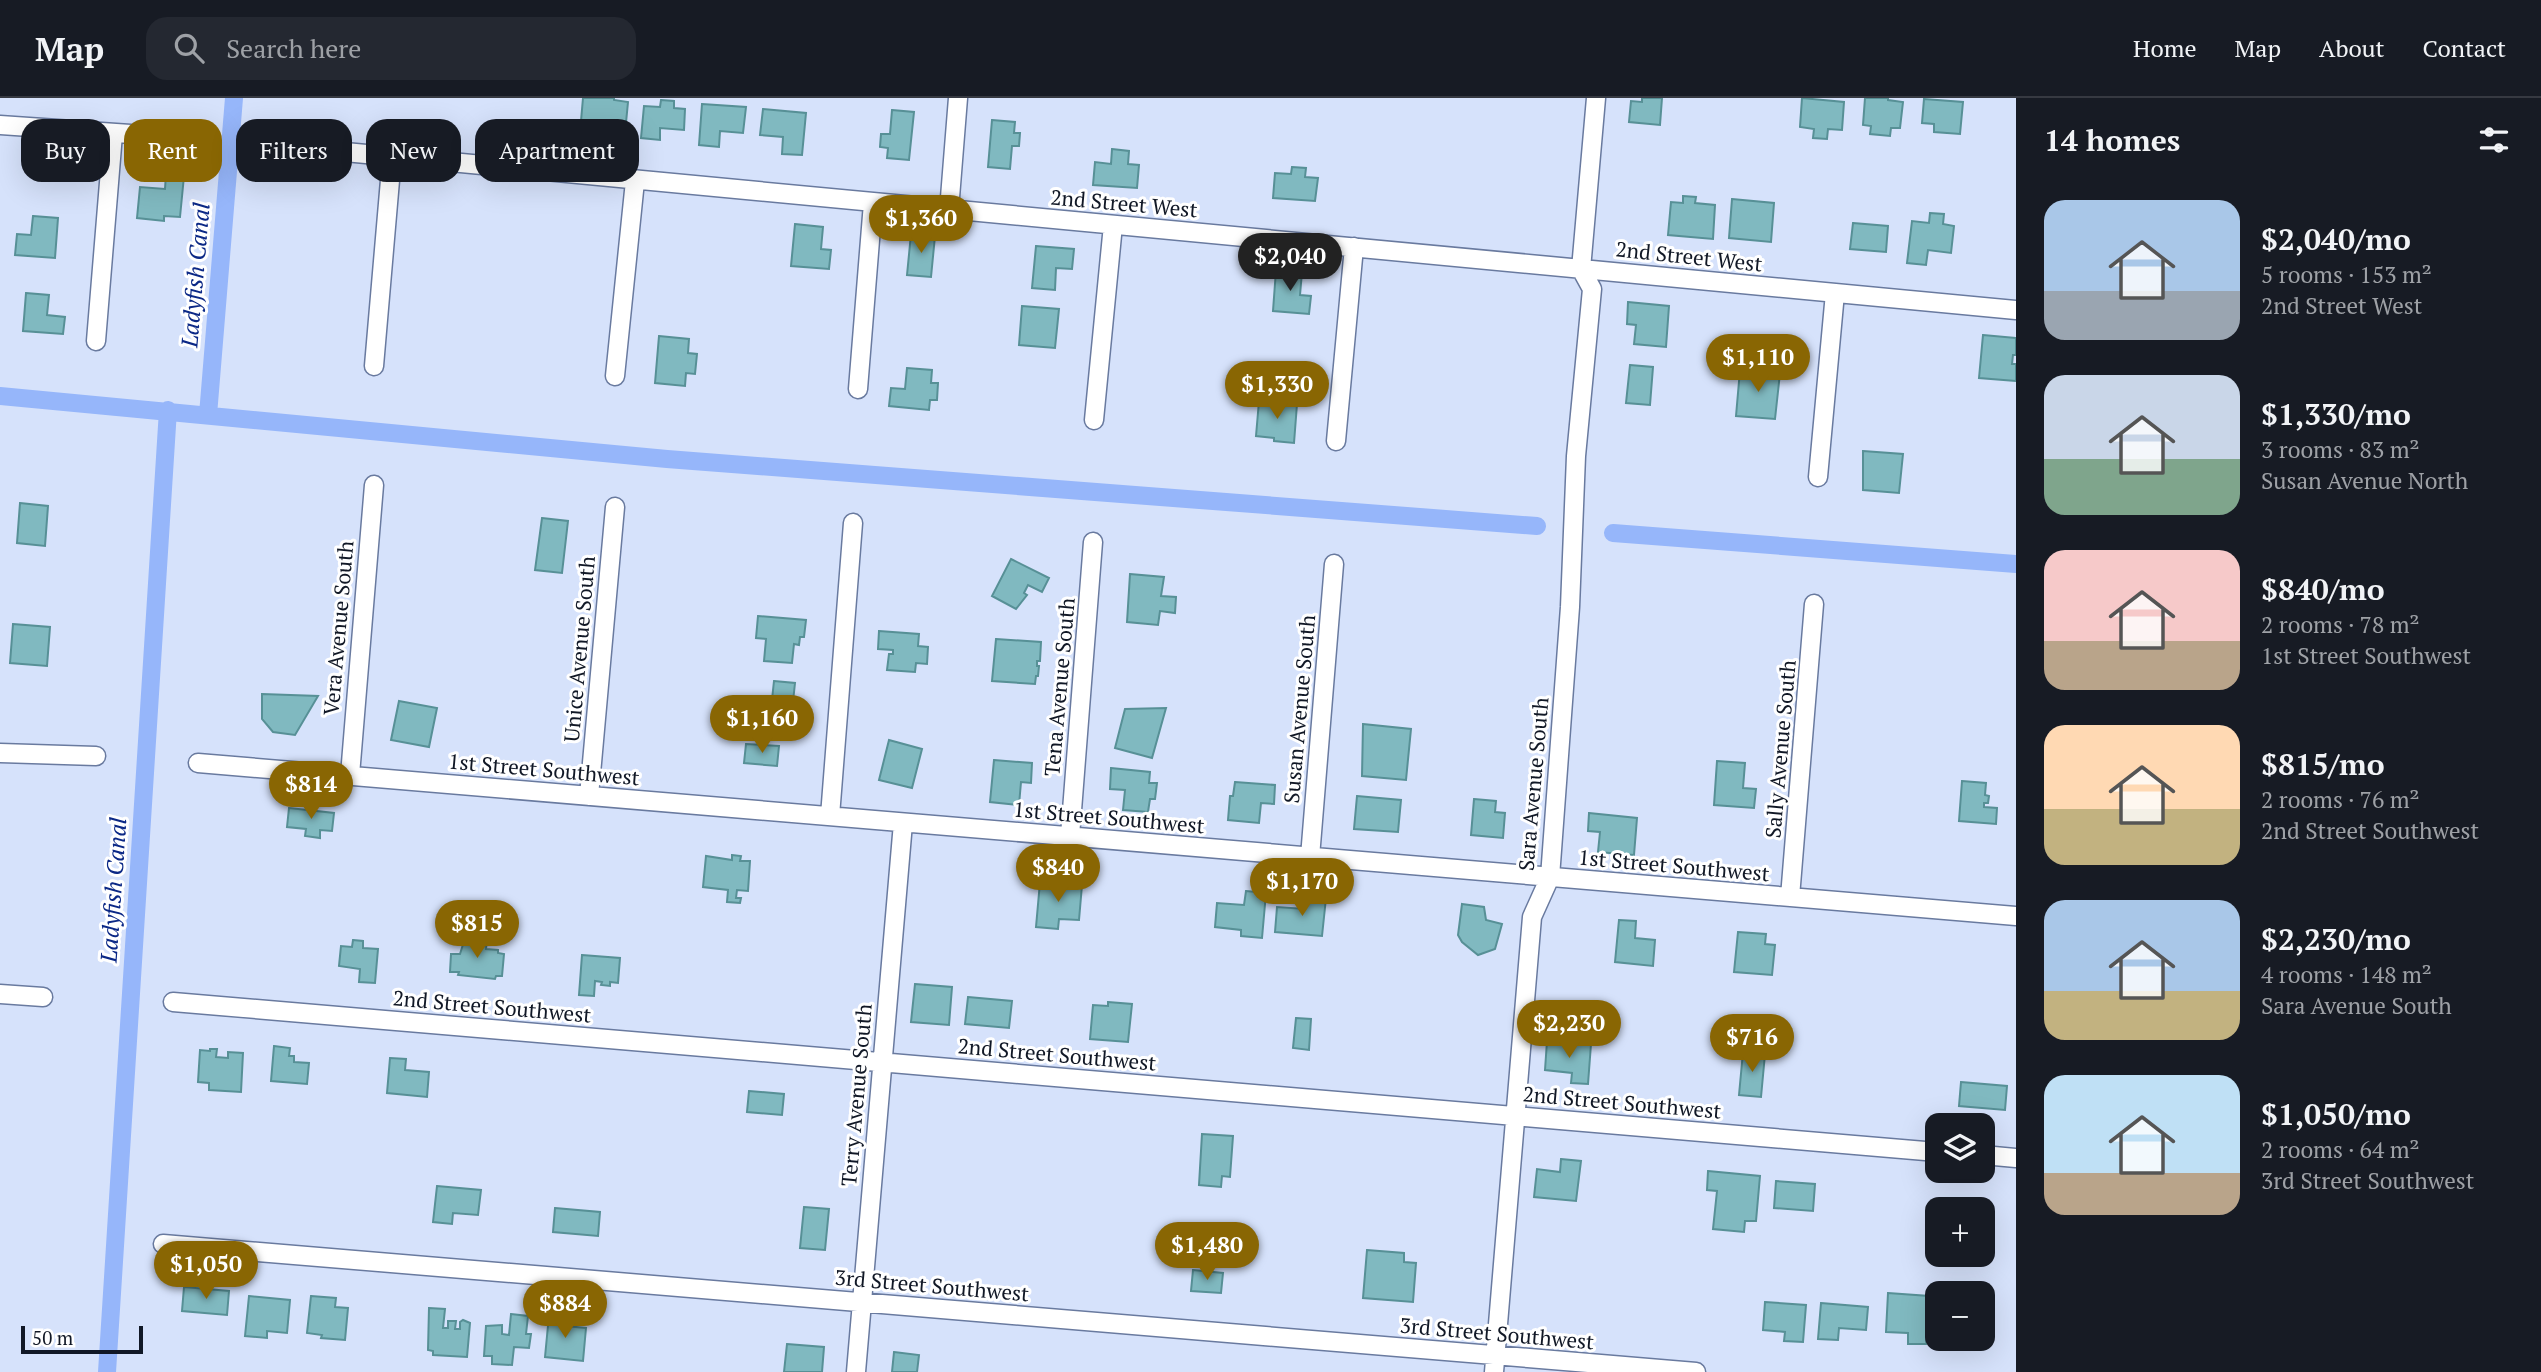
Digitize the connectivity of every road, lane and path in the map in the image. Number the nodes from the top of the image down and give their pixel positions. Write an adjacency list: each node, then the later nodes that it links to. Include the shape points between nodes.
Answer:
1 (958, 98): 10 (street)
2 (1596, 98): 13 (street)
3 (0, 125): 4 (street)
4 (113, 134): 5 (street); 16 (street)
5 (124, 135)
6 (639, 181): 9 (street, 2nd Street West)
7 (390, 182): 17 (street)
8 (635, 182): 18 (street)
9 (873, 203): 10 (street, 2nd Street West); 19 (street)
10 (950, 210): 11 (street, 2nd Street West)
11 (1114, 225): 12 (street, 2nd Street West); 20 (street)
12 (1354, 247): 13 (street, 2nd Street West); 21 (street)
13 (1581, 268): 14 (street, 2nd Street West); 38 (street, Sara Avenue South, via 1592,289 1574,489)
14 (1835, 293): 15 (street, 2nd Street West); 22 (street)
15 (2016, 310)
16 (96, 341)
17 (374, 366)
18 (615, 376)
19 (858, 389)
20 (1094, 420)
21 (1336, 441)
22 (1818, 477)
23 (373, 485): 32 (street, Vera Avenue South)
24 (615, 507): 33 (street, Unice Avenue South)
25 (853, 523): 34 (street)
26 (1093, 542): 36 (street, Tena Avenue South)
27 (1334, 564): 37 (street, Susan Avenue South)
28 (1814, 604): 39 (street, Sally Avenue South)
29 (0, 753): 30 (street)
30 (96, 757)
31 (198, 763): 32 (street, 1st Street Southwest)
32 (350, 775): 33 (street, 1st Street Southwest)
33 (589, 796): 34 (street, 1st Street Southwest)
34 (830, 816): 35 (street, 1st Street Southwest)
35 (903, 823): 36 (street, 1st Street Southwest); 44 (street, Terry Avenue South)
36 (1070, 836): 37 (street, 1st Street Southwest)
37 (1310, 857): 38 (street, 1st Street Southwest)
38 (1550, 877): 39 (street, 1st Street Southwest); 45 (street, Sara Avenue South, via 1531,917)
39 (1790, 897): 40 (street, 1st Street Southwest)
40 (2016, 916)
41 (0, 995): 42 (street)
42 (43, 997)
43 (173, 1002): 44 (street, 2nd Street Southwest)
44 (882, 1062): 45 (street, 2nd Street Southwest); 50 (street, Terry Avenue South)
45 (1515, 1116): 46 (street, 2nd Street Southwest); 51 (street, Sara Avenue South)
46 (1925, 1151)
47 (1995, 1156): 48 (street)
48 (2016, 1158)
49 (163, 1244): 50 (street, 3rd Street Southwest)
50 (862, 1302): 51 (street, 3rd Street Southwest); 52 (street, Terry Avenue South)
51 (1495, 1364): 53 (street, 3rd Street Southwest)
52 (856, 1372)
53 (1696, 1372)

